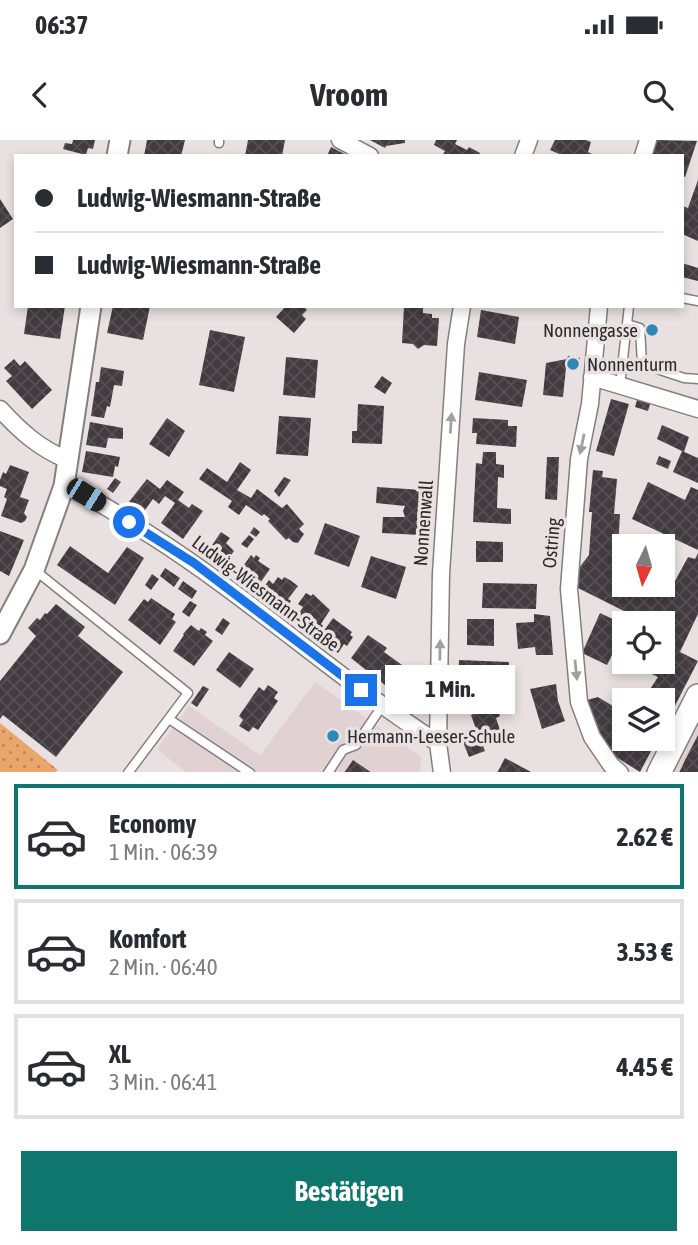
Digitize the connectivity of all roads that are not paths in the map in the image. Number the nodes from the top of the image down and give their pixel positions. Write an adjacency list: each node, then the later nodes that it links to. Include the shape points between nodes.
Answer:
1 (340, 140): 2 (street)
2 (366, 154)
3 (91, 308): 13 (street)
4 (462, 308): 20 (street, Nonnenwall, one-way to 4, via 441,574)
5 (599, 308): 8 (street, Ostring)
6 (629, 308): 7 (lane)
7 (627, 324): 9 (lane, via 640,328 642,365); 10 (lane)
8 (592, 377): 10 (street); 25 (street, Ostring, one-way to 25, via 579,459 569,589 579,702 592,737)
9 (698, 379)
10 (620, 385): 12 (street)
11 (0, 409): 13 (street, via 48,452)
12 (698, 409)
13 (68, 460): 14 (street)
14 (64, 486): 15 (street); 18 (street, Ludwig-Wiesmann-Straße, via 194,563)
15 (34, 570): 16 (street); 19 (lane, via 188,693)
16 (0, 634)
17 (698, 696): 26 (main road)
18 (382, 706): 20 (street, Ludwig-Wiesmann-Straße); 23 (lane, via 356,745 343,750)
19 (169, 719): 21 (lane); 22 (lane)
20 (438, 743): 24 (street, Nonnenwall)
21 (128, 772)
22 (250, 772)
23 (328, 772)
24 (442, 772)
25 (620, 772)
26 (659, 772)

